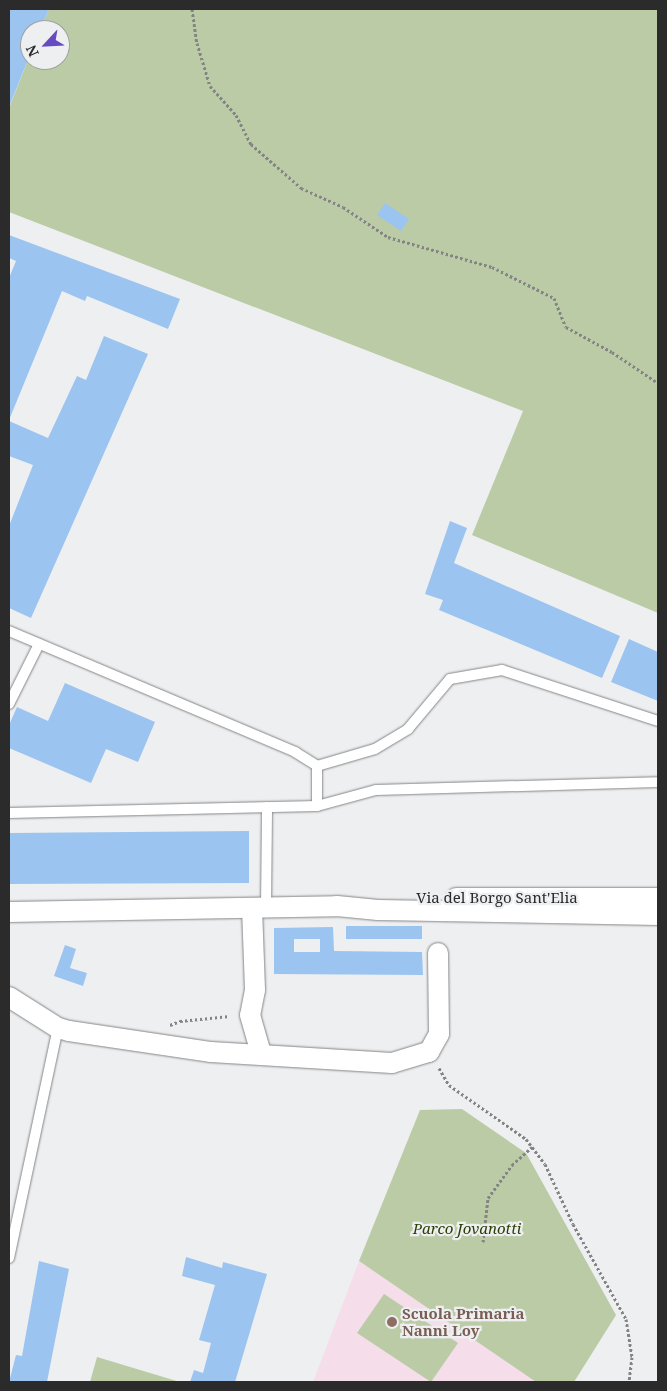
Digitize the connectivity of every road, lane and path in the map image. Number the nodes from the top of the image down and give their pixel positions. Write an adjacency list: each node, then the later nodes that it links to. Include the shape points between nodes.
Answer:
1 (192, 9): 2 (path, via 197,43 210,86 236,115 251,144 301,188 343,207 388,237 492,267 554,298 566,327 612,352)
2 (658, 383)
3 (9, 631): 4 (lane)
4 (39, 644): 5 (lane); 7 (lane, via 295,752)
5 (9, 704)
6 (658, 721): 7 (lane, via 502,670 450,679 408,729 375,750)
7 (317, 766): 9 (lane)
8 (658, 782): 9 (lane, via 376,790)
9 (317, 806): 10 (lane)
10 (268, 807): 11 (lane); 14 (lane)
11 (9, 813)
12 (658, 898): 13 (street, Via del Borgo Sant'Elia, via 377,897)
13 (337, 906): 14 (street, Via del Borgo Sant'Elia); 16 (street, Via del Borgo Sant'Elia, via 378,910)
14 (259, 908): 15 (street, Via del Borgo Sant'Elia); 19 (street, via 255,990)
15 (9, 912)
16 (658, 915)
17 (438, 953): 22 (street, via 439,1034)
18 (9, 997): 20 (street)
19 (250, 1015): 21 (path, via 180,1021); 23 (street)
20 (58, 1028): 21 (street); 26 (lane)
21 (135, 1041): 23 (street, via 211,1052)
22 (429, 1052): 23 (street, via 392,1062); 24 (path, via 449,1085 526,1139)
23 (261, 1053)
24 (532, 1148): 25 (path, via 512,1165 488,1198); 27 (path, via 545,1164 573,1224 626,1318 632,1357)
25 (483, 1242)
26 (9, 1258)
27 (629, 1382)

